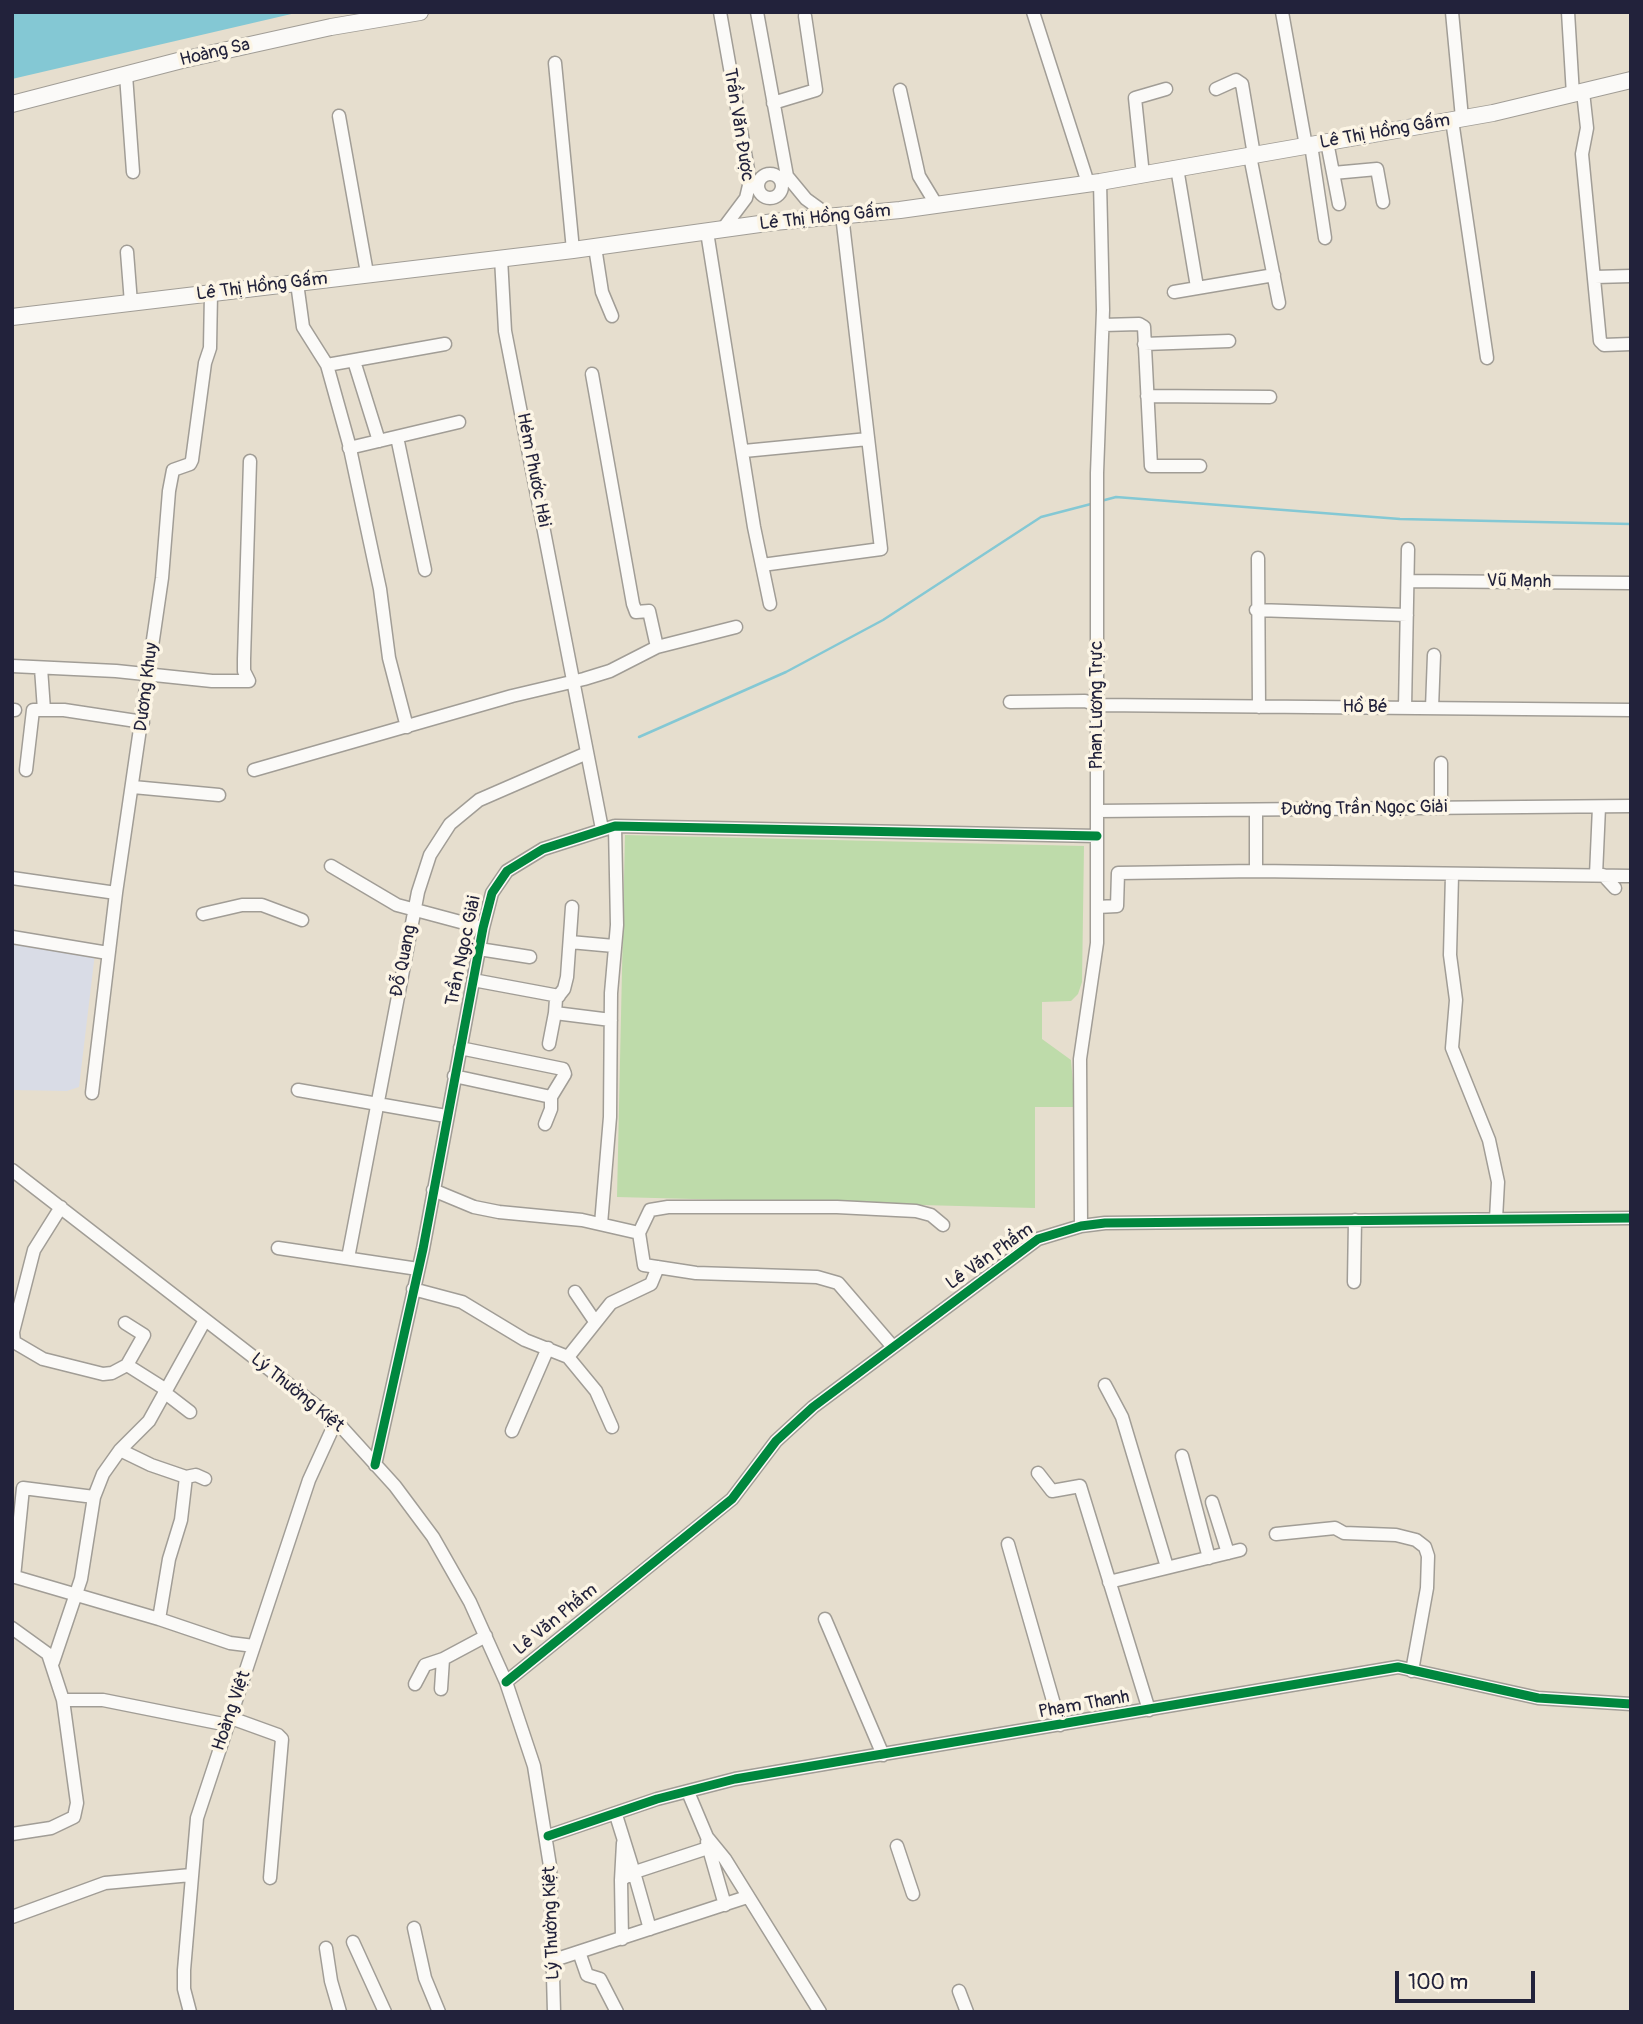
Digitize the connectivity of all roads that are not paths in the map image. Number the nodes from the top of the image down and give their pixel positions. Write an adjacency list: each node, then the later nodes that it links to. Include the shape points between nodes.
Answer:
1 (420, 12): 10 (main road, Hoàng Sa, via 331,27)
2 (720, 12): 23 (street, Trần Văn Được)
3 (757, 12): 16 (street)
4 (1033, 12): 29 (street, Phan Lương Trực)
5 (1282, 12): 20 (street)
6 (1452, 12): 19 (street)
7 (1568, 12): 15 (street)
8 (805, 16): 16 (street, via 816,90)
9 (555, 63): 39 (street)
10 (126, 75): 17 (main road, Hoàng Sa); 25 (street)
11 (1631, 80): 15 (main road, Lê Thị Hồng Gấm)
12 (1166, 89): 27 (street, via 1135,98)
13 (1216, 89): 21 (street, via 1236,80 1242,83)
14 (900, 90): 32 (street, via 919,176)
15 (1578, 93): 19 (main road, Lê Thị Hồng Gấm); 45 (street, via 1587,128 1582,154)
16 (773, 103): 22 (street)
17 (12, 104)
18 (339, 116): 42 (street)
19 (1457, 119): 20 (main road, Lê Thị Hồng Gấm); 59 (street)
20 (1315, 144): 21 (main road, Lê Thị Hồng Gấm); 26 (street); 37 (street)
21 (1252, 155): 24 (main road, Lê Thị Hồng Gấm); 43 (street)
22 (783, 159): 28 (street, via 780,169); 30 (street)
23 (747, 163): 28 (street, via 755,174); 30 (street, Trần Văn Được)
24 (1177, 168): 27 (main road, Lê Thị Hồng Gấm); 47 (street)
25 (133, 172)
26 (1333, 173): 31 (street, via 1377,169); 33 (street)
27 (1143, 175): 29 (main road, Lê Thị Hồng Gấm)
28 (768, 176): 30 (street, via 778,178); 30 (street, via 759,182)
29 (1094, 183): 32 (main road, Lê Thị Hồng Gấm); 54 (street, Phan Lương Trực)
30 (770, 188): 34 (street, via 806,199); 35 (street); 36 (street, Trần Văn Được, via 746,198)
31 (1383, 202)
32 (936, 204): 34 (main road, Lê Thị Hồng Gấm)
33 (1339, 204)
34 (835, 215): 35 (main road, Lê Thị Hồng Gấm); 67 (street)
35 (776, 221): 36 (main road, Lê Thị Hồng Gấm)
36 (715, 231): 38 (main road, Lê Thị Hồng Gấm); 70 (street)
37 (1325, 238)
38 (595, 247): 39 (main road, Lê Thị Hồng Gấm); 52 (street, via 602,292)
39 (573, 250): 41 (main road, Lê Thị Hồng Gấm)
40 (127, 252): 50 (street)
41 (500, 258): 42 (main road, Lê Thị Hồng Gấm); 88 (street, Hẻm Phước Hải, via 505,331)
42 (367, 273): 46 (main road, Lê Thị Hồng Gấm)
43 (1274, 275): 47 (street); 51 (street)
44 (1631, 276): 45 (street)
45 (1595, 278): 58 (street, via 1601,344)
46 (298, 283): 49 (main road, Lê Thị Hồng Gấm); 61 (street, via 303,327)
47 (1197, 287): 48 (street)
48 (1174, 292)
49 (211, 293): 50 (main road, Lê Thị Hồng Gấm); 87 (street, Dương Khuy, via 210,348 199,424 190,464 177,467 172,475)
50 (131, 303): 53 (main road, Lê Thị Hồng Gấm)
51 (1279, 303)
52 (612, 316)
53 (12, 317)
54 (1103, 325): 57 (street, via 1142,325); 90 (street, Phan Lương Trực, via 1097,473)
55 (1229, 341): 57 (street)
56 (445, 344): 60 (street)
57 (1144, 344): 63 (street)
58 (1631, 344)
59 (1487, 358)
60 (354, 360): 61 (street); 68 (street)
61 (327, 365): 69 (street)
62 (592, 374): 83 (street, via 633,604 636,612 649,611)
63 (1147, 396): 64 (street); 72 (street, via 1151,466)
64 (1270, 397)
65 (459, 422): 66 (street)
66 (397, 437): 68 (street); 76 (street)
67 (868, 439): 70 (street); 75 (street, via 881,549)
68 (379, 441): 69 (street)
69 (349, 448): 97 (street, via 380,589 389,658)
70 (744, 451): 75 (street)
71 (250, 461): 87 (street, via 244,659 249,681)
72 (1200, 466)
73 (1408, 549): 77 (street)
74 (1258, 558): 80 (street)
75 (762, 565): 79 (street)
76 (425, 569)
77 (1408, 581): 78 (street, Vũ Mạnh); 81 (street)
78 (1631, 583)
79 (770, 604)
80 (1256, 610): 81 (street); 91 (street)
81 (1407, 615): 92 (street)
82 (736, 626): 83 (street)
83 (657, 647): 88 (street, via 610,671)
84 (1434, 655): 93 (street)
85 (12, 666): 86 (street)
86 (41, 668): 87 (street); 95 (street)
87 (148, 674): 96 (street, Dương Khuy)
88 (573, 682): 97 (street); 98 (street, Hẻm Phước Hải)
89 (1010, 702): 90 (street, Hồ Bé, via 1084,701)
90 (1098, 705): 91 (street, Hồ Bé); 108 (street, Phan Lương Trực)
91 (1259, 707): 92 (street, Hồ Bé)
92 (1405, 708): 93 (street, Hồ Bé)
93 (1432, 708): 94 (street, Hồ Bé)
94 (1631, 709)
95 (44, 710): 96 (street); 100 (street, via 33,710)
96 (143, 722): 102 (street, Dương Khuy)
97 (407, 727): 101 (street)
98 (587, 753): 109 (street, Hẻm Phước Hải); 121 (street, Đỗ Quang, via 519,780 461,812 430,855)
99 (1441, 763): 106 (street)
100 (26, 770)
101 (254, 770)
102 (133, 788): 103 (street); 118 (street, Dương Khuy)
103 (219, 795)
104 (1631, 806): 105 (street, Đường Trần Ngọc Giải)
105 (1599, 807): 106 (street, Đường Trần Ngọc Giải); 114 (street)
106 (1441, 808): 107 (street, Đường Trần Ngọc Giải)
107 (1256, 810): 108 (street, Đường Trần Ngọc Giải); 112 (street)
108 (1097, 811): 110 (street, Phan Lương Trực)
109 (609, 827): 110 (street, Trần Ngọc Giải); 124 (street, Trần Ngọc Giải, via 543,849 508,871 492,893); 127 (street, Hẻm Phước Hải)
110 (1097, 836): 119 (street, Phan Lương Trực)
111 (331, 866): 121 (street)
112 (1256, 871): 113 (street); 119 (street, via 1118,873 1117,906)
113 (1452, 875): 114 (street); 148 (street, via 1450,955 1456,1000 1452,1048 1489,1140 1498,1182)
114 (1599, 875): 115 (street); 117 (street)
115 (1631, 876)
116 (12, 878): 118 (street)
117 (1615, 888)
118 (116, 893): 129 (street, Dương Khuy)
119 (1097, 906): 152 (street, Phan Lương Trực, via 1095,969 1080,1059)
120 (572, 907): 126 (street)
121 (414, 912): 124 (street); 141 (street, Đỗ Quang)
122 (203, 914): 123 (street, via 262,905)
123 (302, 920)
124 (482, 928): 128 (street, Trần Ngọc Giải)
125 (12, 937): 129 (street)
126 (570, 942): 127 (street); 132 (street, via 566,984)
127 (614, 946): 134 (street, Hẻm Phước Hải)
128 (479, 949): 130 (street); 131 (street, Trần Ngọc Giải)
129 (108, 953): 139 (street, Dương Khuy)
130 (530, 957)
131 (472, 980): 132 (street); 136 (street, Trần Ngọc Giải)
132 (559, 996): 133 (street)
133 (555, 1013): 134 (street); 135 (street)
134 (611, 1020): 150 (street, Hẻm Phước Hải, via 610,1117)
135 (549, 1044)
136 (460, 1048): 137 (street, Trần Ngọc Giải); 140 (street, via 563,1069)
137 (454, 1076): 140 (street); 142 (street, Trần Ngọc Giải)
138 (298, 1090): 141 (street)
139 (92, 1093)
140 (551, 1097): 143 (street)
141 (376, 1103): 142 (street); 155 (street, Đỗ Quang)
142 (446, 1116): 145 (street, Trần Ngọc Giải)
143 (545, 1124)
144 (12, 1170): 146 (street, Lý Thường Kiệt)
145 (433, 1190): 150 (street, via 474,1207); 157 (street, Trần Ngọc Giải)
146 (61, 1207): 161 (street, Lý Thường Kiệt); 167 (street, via 34,1250 13,1342 43,1359 103,1374)
147 (1631, 1218): 148 (street, Lê Văn Phẩm)
148 (1496, 1219): 149 (street, Lê Văn Phẩm)
149 (1355, 1220): 152 (street, Lê Văn Phẩm); 158 (street)
150 (601, 1224): 153 (street)
151 (943, 1225): 153 (street, via 916,1211 667,1207 650,1210)
152 (1082, 1226): 164 (street, Lê Văn Phẩm, via 1038,1239)
153 (639, 1233): 156 (street, via 641,1262)
154 (278, 1248): 155 (street)
155 (348, 1258): 157 (street)
156 (659, 1267): 162 (street, via 651,1284 611,1303); 164 (street, via 830,1279 846,1290)
157 (418, 1269): 159 (street, Trần Ngọc Giải)
158 (1354, 1282)
159 (414, 1289): 165 (street, via 462,1302 517,1336); 176 (street, Trần Ngọc Giải)
160 (575, 1293): 162 (street)
161 (205, 1320): 169 (street); 171 (street, Lý Thường Kiệt)
162 (594, 1320): 166 (street)
163 (125, 1322): 167 (street, via 144,1335)
164 (893, 1347): 197 (street, Lê Văn Phẩm, via 776,1441 732,1499)
165 (548, 1348): 166 (street); 173 (street)
166 (568, 1356): 172 (street, via 596,1391)
167 (127, 1365): 169 (street)
168 (1105, 1385): 185 (street, via 1124,1424)
169 (164, 1391): 170 (street); 174 (street, via 149,1420)
170 (190, 1412)
171 (335, 1422): 176 (street, Lý Thường Kiệt); 193 (street, Hoàng Việt, via 309,1480)
172 (612, 1427)
173 (512, 1431)
174 (120, 1450): 178 (street); 180 (street)
175 (1182, 1456): 184 (street)
176 (375, 1465): 192 (street, Lý Thường Kiệt, via 433,1537)
177 (1038, 1473): 187 (street, via 1054,1492 1080,1486)
178 (187, 1477): 179 (street); 189 (street)
179 (205, 1479)
180 (94, 1497): 186 (street, via 23,1488); 188 (street, via 81,1579)
181 (1212, 1502): 184 (street, via 1234,1552)
182 (1276, 1534): 196 (street, via 1335,1528 1344,1533 1396,1535 1425,1547 1427,1588)
183 (1008, 1544): 204 (street)
184 (1209, 1558): 185 (street)
185 (1167, 1567): 187 (street)
186 (13, 1577): 188 (street)
187 (1109, 1582): 202 (street)
188 (74, 1595): 189 (street); 195 (street)
189 (159, 1619): 193 (street, via 230,1643)
190 (825, 1619): 205 (street)
191 (12, 1628): 195 (street, via 43,1648)
192 (486, 1636): 194 (street); 197 (street, Lý Thường Kiệt)
193 (254, 1646): 203 (street, Hoàng Việt)
194 (443, 1659): 198 (street, via 425,1665); 199 (street)
195 (53, 1662): 200 (street)
196 (1412, 1671): 201 (street, Phạm Thanh, via 1538,1698); 202 (street, Phạm Thanh, via 1398,1667 1361,1672)
197 (506, 1682): 209 (street, Lý Thường Kiệt, via 534,1766)
198 (415, 1684)
199 (441, 1689)
200 (63, 1700): 203 (street, via 103,1700); 208 (street, via 77,1803 74,1816 51,1828)
201 (1631, 1704)
202 (1149, 1710): 204 (street, Phạm Thanh)
203 (230, 1721): 214 (street, Hoàng Việt, via 197,1818); 215 (street, via 282,1739)
204 (1060, 1726): 205 (street, Phạm Thanh)
205 (883, 1755): 206 (street, Phạm Thanh, via 735,1779)
206 (688, 1792): 207 (street, Phạm Thanh); 211 (street)
207 (616, 1815): 209 (street, Phạm Thanh); 210 (street)
208 (12, 1834)
209 (548, 1836): 227 (street, Lý Thường Kiệt)
210 (622, 1843): 213 (street); 216 (street)
211 (709, 1844): 213 (street); 218 (street); 219 (street)
212 (897, 1846): 217 (street)
213 (635, 1874): 216 (street); 222 (street)
214 (191, 1875): 220 (street, via 105,1883); 229 (street, Hoàng Việt, via 184,1970)
215 (270, 1878)
216 (621, 1880): 223 (street)
217 (913, 1894)
218 (747, 1897): 219 (street); 235 (street)
219 (725, 1905): 222 (street)
220 (12, 1917)
221 (414, 1928): 232 (street, via 425,1978)
222 (650, 1929): 223 (street)
223 (622, 1939): 226 (street)
224 (353, 1942): 231 (street)
225 (326, 1948): 230 (street)
226 (579, 1952): 227 (street); 234 (street, via 587,1975 600,1979)
227 (554, 1959): 233 (street, Lý Thường Kiệt)
228 (959, 1991): 236 (street)
229 (190, 2012)
230 (340, 2012)
231 (385, 2012)
232 (439, 2012)
233 (554, 2012)
234 (617, 2012)
235 (820, 2012)
236 (967, 2012)

